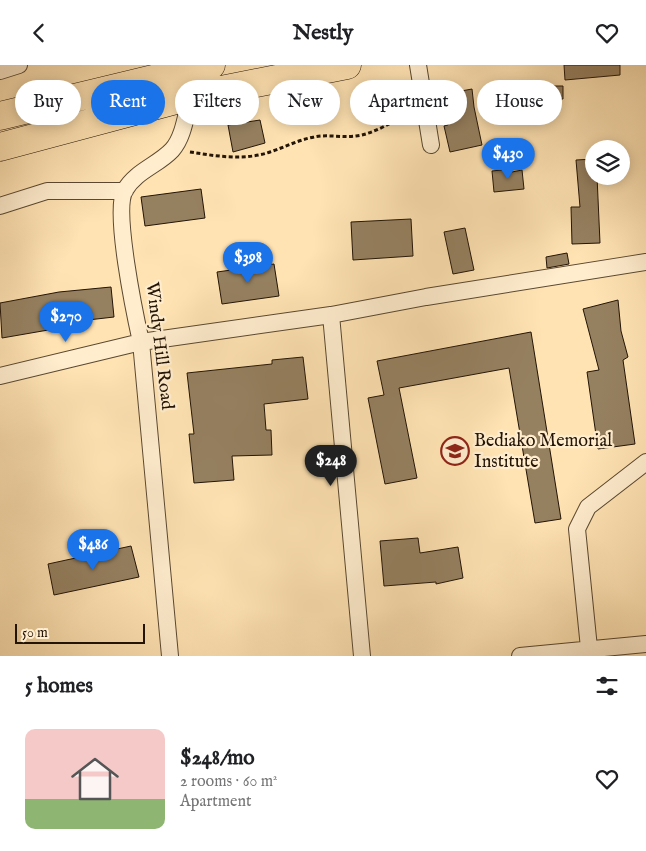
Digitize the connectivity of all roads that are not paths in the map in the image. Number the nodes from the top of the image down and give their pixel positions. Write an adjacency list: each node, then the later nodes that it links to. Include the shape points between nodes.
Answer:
1 (20, 65): 5 (street)
2 (211, 65): 8 (highway)
3 (348, 65): 6 (highway)
4 (418, 65): 10 (street)
5 (0, 71)
6 (259, 83)
7 (175, 100): 11 (highway)
8 (0, 116)
9 (183, 125): 12 (street, via 172,150 143,170)
10 (431, 145)
11 (0, 147)
12 (125, 191): 13 (street, via 47,191); 16 (street, Windy Hill Road, via 120,210)
13 (0, 206)
14 (646, 262): 15 (street)
15 (331, 315): 16 (street); 22 (street)
16 (141, 342): 17 (street); 21 (street, Windy Hill Road)
17 (0, 376)
18 (646, 462): 20 (street, via 588,507 577,529)
19 (646, 644): 20 (street)
20 (589, 648): 23 (street)
21 (170, 656)
22 (362, 656)
23 (520, 656)

